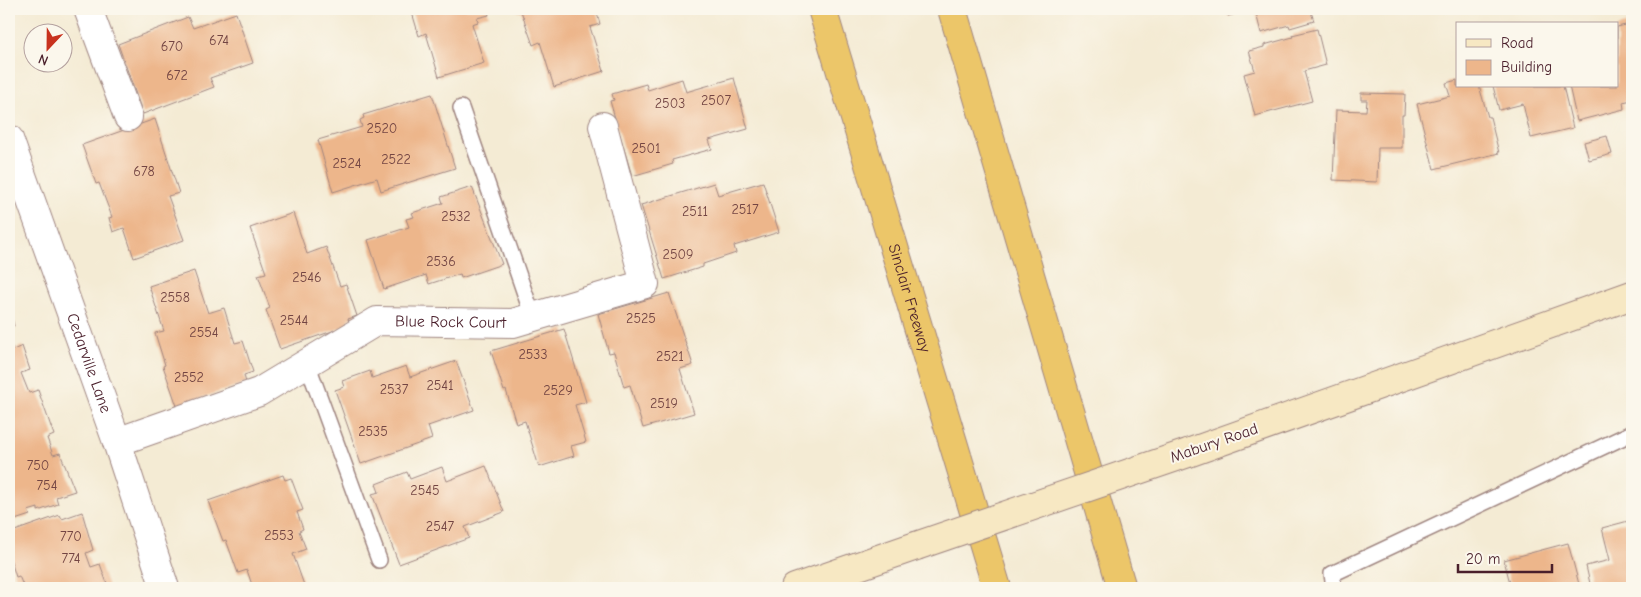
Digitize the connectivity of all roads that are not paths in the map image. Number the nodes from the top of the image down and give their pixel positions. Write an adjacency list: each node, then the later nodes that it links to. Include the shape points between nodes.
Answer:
1 (88, 9): 5 (street)
2 (822, 9): 16 (highway, Sinclair Freeway)
3 (952, 9): 17 (highway)
4 (461, 108): 9 (lane)
5 (128, 116)
6 (603, 126): 9 (street, Blue Rock Court, via 645,284)
7 (9, 139): 12 (street, Cedarville Lane)
8 (1632, 295): 15 (main road, Mabury Road, bridge)
9 (533, 318): 10 (street, Blue Rock Court, via 513,323 377,321)
10 (307, 363): 12 (street, Blue Rock Court, via 259,392); 13 (lane)
11 (1632, 433): 18 (lane, via 1332,574)
12 (117, 442): 14 (street, Cedarville Lane)
13 (380, 560)
14 (165, 588)
15 (795, 588)
16 (997, 588)
17 (1122, 588)
18 (1334, 588)

